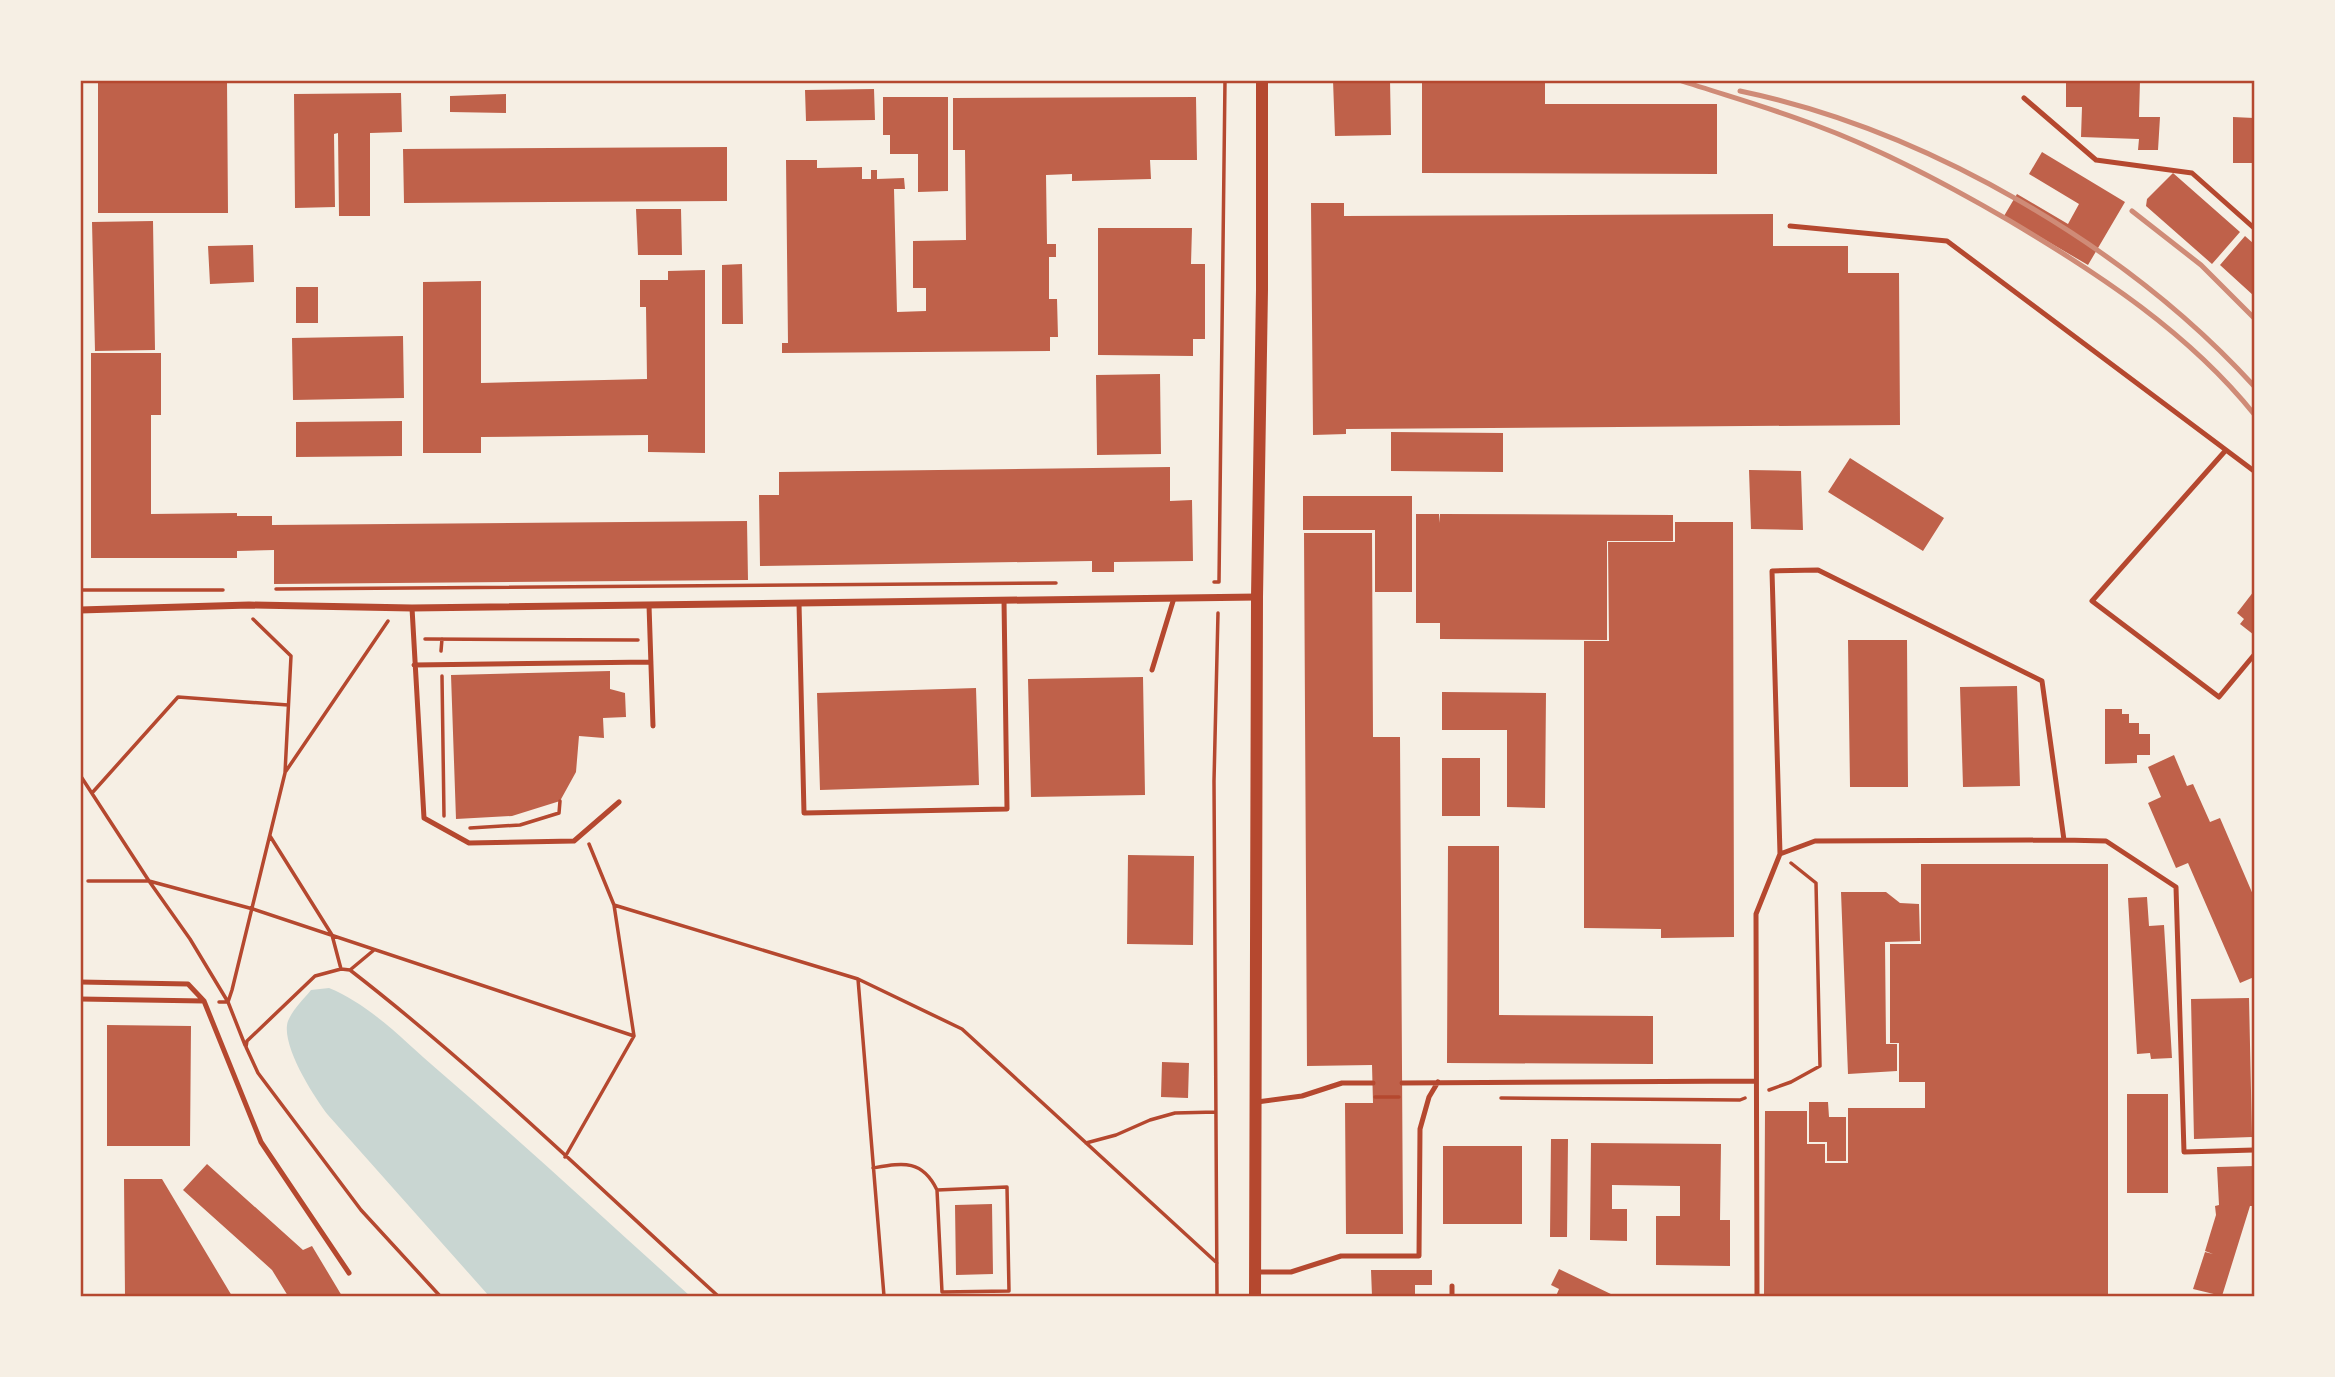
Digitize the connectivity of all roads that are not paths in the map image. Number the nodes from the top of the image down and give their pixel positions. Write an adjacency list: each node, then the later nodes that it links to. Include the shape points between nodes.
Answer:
1 (1262, 80): 7 (street)
2 (2024, 98): 4 (lane, via 2096,160 2192,173)
3 (1790, 226): 5 (lane, via 1947,241)
4 (2255, 228)
5 (2226, 450): 6 (lane); 14 (lane, via 2091,601 2218,696)
6 (2255, 471)
7 (1257, 597): 8 (street); 29 (street)
8 (1174, 598): 9 (street); 17 (lane)
9 (1004, 600): 10 (street); 10 (lane, via 1007,809 804,813)
10 (799, 603): 11 (street)
11 (649, 605): 12 (street); 15 (lane)
12 (412, 608): 13 (street, via 248,605); 16 (lane)
13 (80, 610)
14 (2255, 655)
15 (651, 662): 16 (lane); 18 (lane)
16 (414, 665): 19 (lane, via 424,818 469,843 574,841)
17 (1152, 670)
18 (653, 726)
19 (619, 802)
20 (2064, 840): 21 (lane, via 1815,841); 21 (lane, via 2042,681 1818,570 1772,571); 30 (lane, via 2106,841 2176,887 2184,1152)
21 (1780, 854): 25 (lane, via 1756,914)
22 (80, 982): 24 (lane, via 188,984)
23 (80, 999): 24 (lane)
24 (204, 1002): 32 (lane, via 261,1142)
25 (1756, 1081): 26 (lane); 36 (lane)
26 (1438, 1082): 28 (lane); 31 (lane, via 1420,1129 1419,1256 1341,1256 1291,1272)
27 (1373, 1083): 29 (lane, via 1342,1083 1302,1096)
28 (1402, 1083)
29 (1254, 1102): 31 (street)
30 (2255, 1150)
31 (1255, 1272): 34 (street)
32 (349, 1273)
33 (1452, 1286): 35 (lane)
34 (1255, 1297)
35 (1452, 1297)
36 (1756, 1297)

